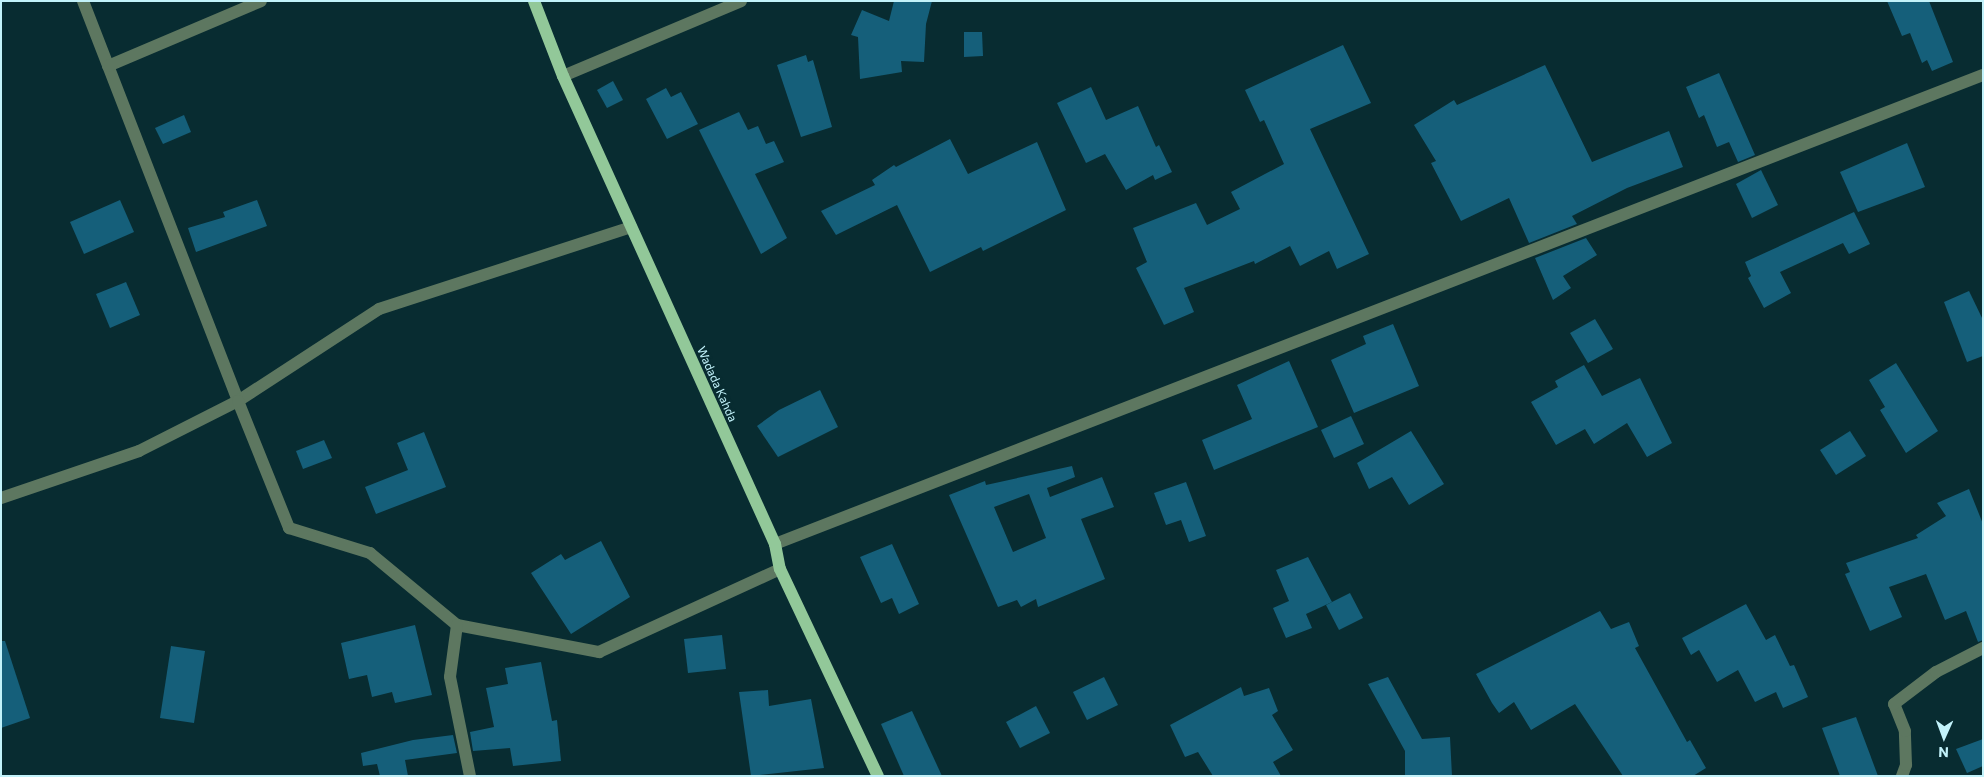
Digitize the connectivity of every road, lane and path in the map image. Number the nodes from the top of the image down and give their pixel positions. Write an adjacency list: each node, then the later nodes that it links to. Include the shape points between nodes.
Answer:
1 (83, 1): 5 (street)
2 (261, 1): 5 (street)
3 (534, 1): 7 (main road, Wadada Kahda)
4 (741, 1): 7 (street)
5 (108, 66): 9 (street)
6 (1983, 75): 11 (street)
7 (563, 76): 8 (main road, Wadada Kahda)
8 (631, 227): 9 (street, via 378,309); 11 (main road, Wadada Kahda)
9 (238, 401): 10 (street, via 140,451); 13 (street, via 289,528 370,553)
10 (1, 498)
11 (775, 544): 12 (main road, Wadada Kahda)
12 (780, 569): 13 (street, via 600,652); 16 (main road, Wadada Kahda)
13 (457, 625): 15 (street, via 450,677)
14 (1983, 648): 17 (street, via 1936,672 1894,704 1905,731 1906,766)
15 (470, 776)
16 (878, 776)
17 (1902, 776)

